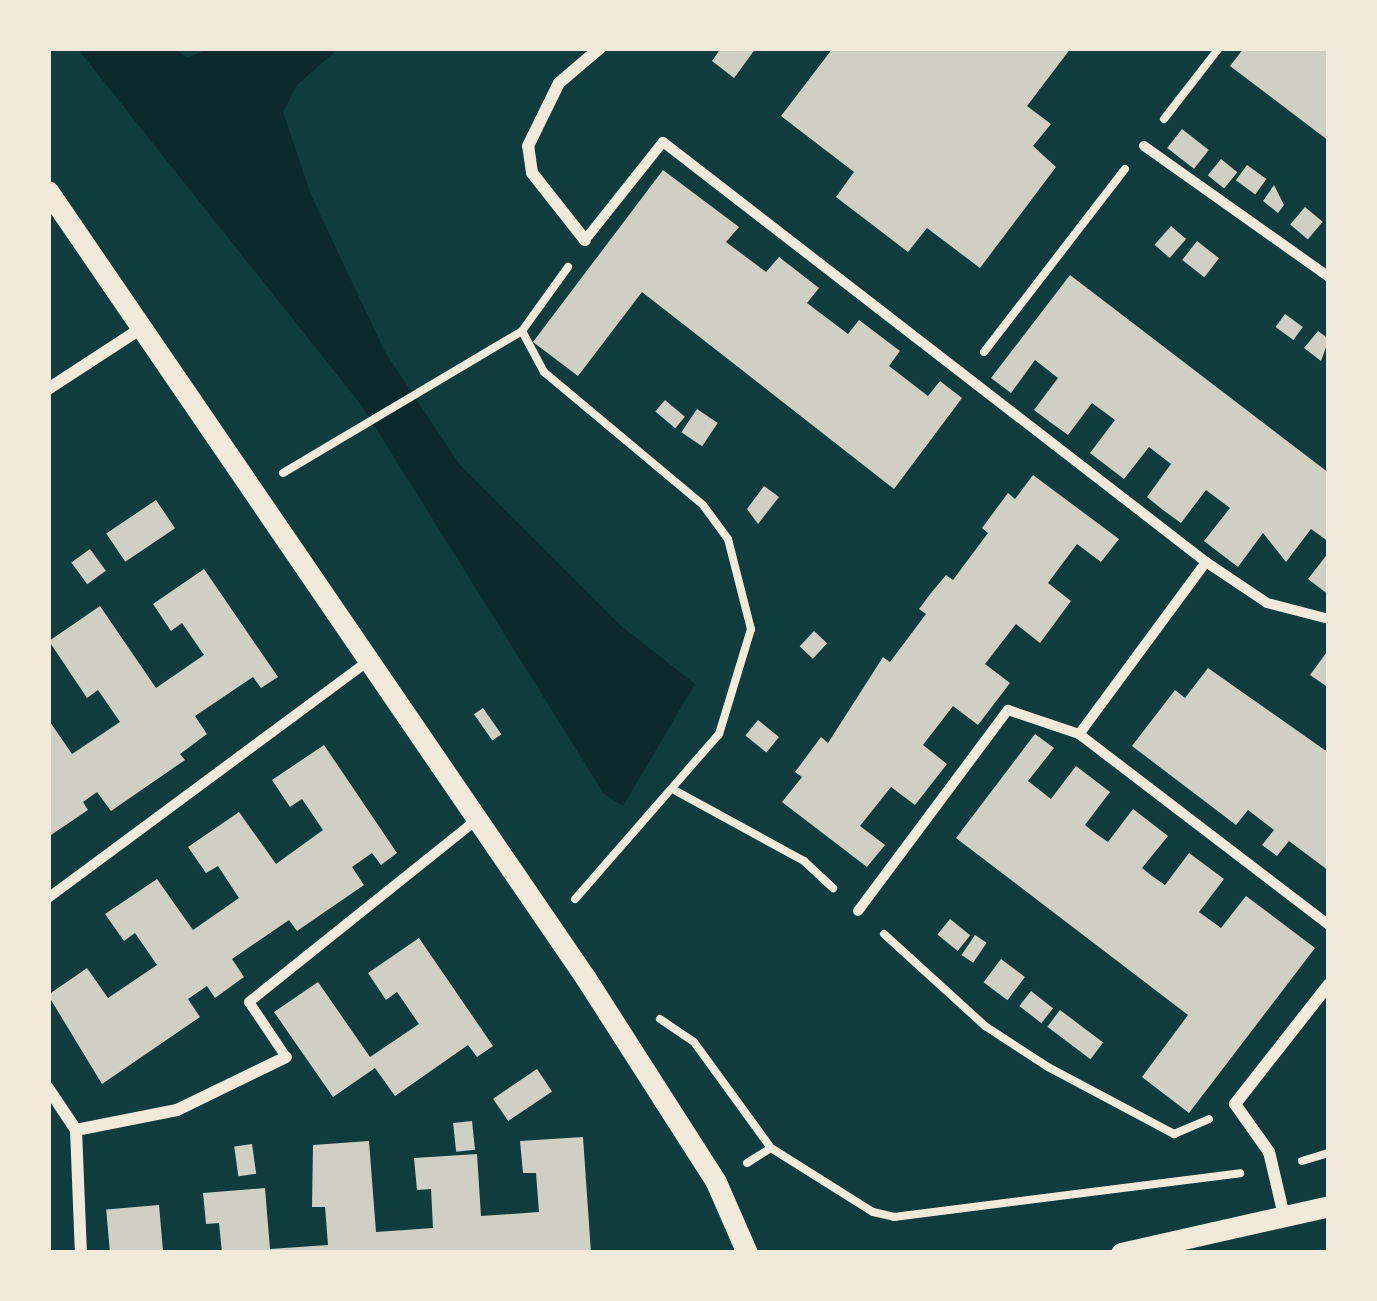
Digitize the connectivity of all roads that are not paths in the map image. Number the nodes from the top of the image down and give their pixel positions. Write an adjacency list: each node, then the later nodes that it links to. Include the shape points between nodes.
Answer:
1 (601, 48): 4 (street, via 560,83 528,146 532,173)
2 (1144, 146): 5 (street)
3 (48, 191): 6 (street)
4 (585, 240): 8 (street, via 663,142)
5 (1329, 277)
6 (140, 329): 7 (street); 10 (street)
7 (48, 389)
8 (1206, 562): 9 (street, via 1267,603); 11 (street)
9 (1329, 619)
10 (368, 661): 12 (street); 13 (street)
11 (1079, 734): 14 (street, via 1008,710); 15 (street)
12 (477, 819): 17 (street, via 250,1002); 23 (street, via 716,1182)
13 (48, 898)
14 (858, 911)
15 (1329, 926)
16 (1329, 984): 21 (street, via 1235,1104 1274,1168)
17 (286, 1057): 19 (street, via 177,1111)
18 (48, 1088): 19 (street)
19 (76, 1130): 22 (street)
20 (1329, 1206): 21 (street)
21 (1285, 1220): 24 (street)
22 (81, 1253)
23 (747, 1253)
24 (1121, 1253)

